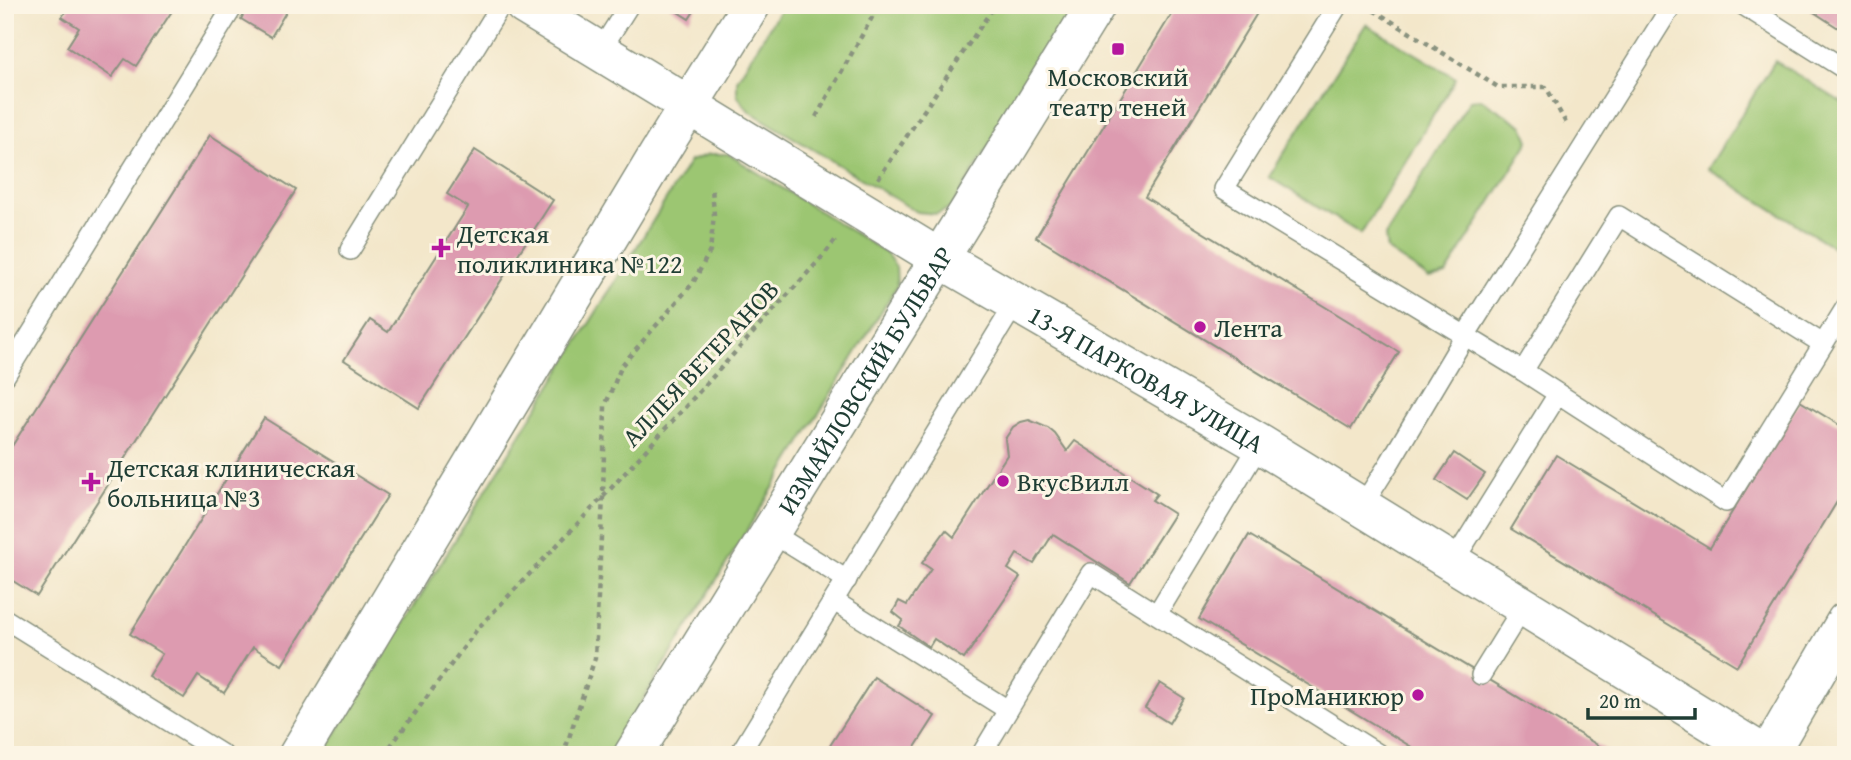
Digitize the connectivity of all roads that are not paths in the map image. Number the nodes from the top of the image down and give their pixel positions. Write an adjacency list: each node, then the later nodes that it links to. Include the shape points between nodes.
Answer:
1 (234, 5): 20 (lane)
2 (501, 5): 13 (lane)
3 (524, 5): 10 (street, 13-Я ПАРКОВАЯ УЛИЦА)
4 (629, 5): 10 (lane)
5 (751, 5): 12 (street)
6 (1096, 5): 14 (street, ИЗМАЙЛОВСКИЙ БУЛЬВАР)
7 (1338, 5): 17 (lane, via 1224,189)
8 (1672, 5): 17 (lane)
9 (1743, 5): 11 (lane)
10 (600, 51): 12 (street, 13-Я ПАРКОВАЯ УЛИЦА)
11 (1846, 70)
12 (689, 105): 14 (street, 13-Я ПАРКОВАЯ УЛИЦА); 35 (street)
13 (350, 250)
14 (939, 258): 15 (street, 13-Я ПАРКОВАЯ УЛИЦА); 24 (street, ИЗМАЙЛОВСКИЙ БУЛЬВАР)
15 (1016, 302): 22 (street, 13-Я ПАРКОВАЯ УЛИЦА); 26 (lane)
16 (1846, 307): 18 (lane)
17 (1465, 336): 19 (lane); 23 (lane)
18 (1823, 344): 19 (lane, via 1619,216); 21 (lane, via 1726,502)
19 (1523, 371): 21 (lane)
20 (5, 376)
21 (1558, 394): 25 (lane)
22 (1260, 444): 23 (street, 13-Я ПАРКОВАЯ УЛИЦА); 29 (lane)
23 (1361, 508): 25 (street, 13-Я ПАРКОВАЯ УЛИЦА)
24 (770, 532): 26 (lane); 36 (street, ИЗМАЙЛОВСКИЙ БУЛЬВАР)
25 (1452, 564): 28 (street, 13-Я ПАРКОВАЯ УЛИЦА)
26 (847, 580): 27 (lane)
27 (834, 601): 33 (lane); 37 (lane)
28 (1523, 607): 32 (lane); 40 (street, 13-Я ПАРКОВАЯ УЛИЦА)
29 (1157, 614): 33 (lane, via 1091,573); 39 (lane)
30 (5, 619): 34 (lane)
31 (1846, 621): 40 (street)
32 (1481, 675)
33 (1008, 710): 38 (lane)
34 (223, 755)
35 (298, 755)
36 (633, 755)
37 (739, 755)
38 (981, 755)
39 (1380, 755)
40 (1767, 755)

